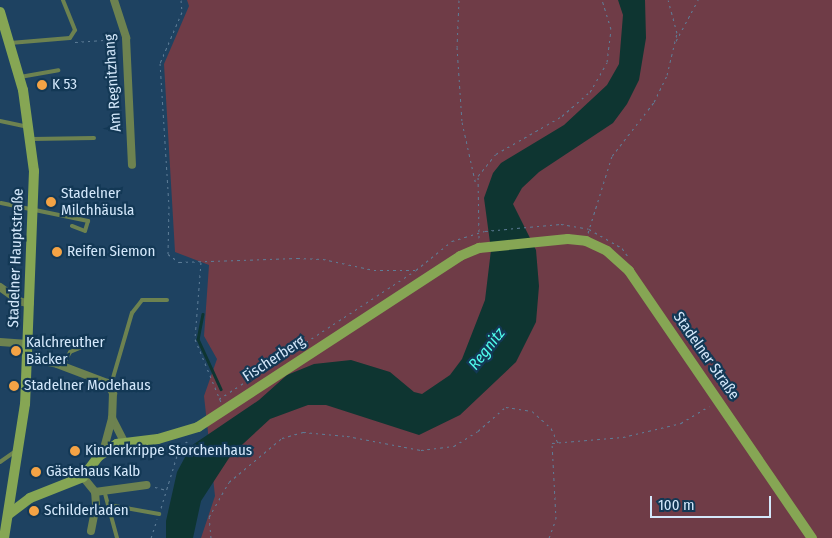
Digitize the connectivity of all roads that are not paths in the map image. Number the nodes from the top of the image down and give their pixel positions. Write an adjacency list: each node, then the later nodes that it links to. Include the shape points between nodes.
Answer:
1 (64, 0): 4 (lane, via 75,30 70,38)
2 (114, 0): 11 (street, Am Regnitzhang, via 126,38)
3 (0, 12): 4 (main road, Stadelner Hauptstraße)
4 (10, 43): 6 (main road, Stadelner Hauptstraße)
5 (58, 70): 6 (lane)
6 (19, 77): 8 (main road, Stadelner Hauptstraße)
7 (0, 121): 8 (lane)
8 (30, 128): 10 (main road, Stadelner Hauptstraße)
9 (94, 138): 10 (lane)
10 (32, 139): 13 (main road, Stadelner Hauptstraße)
11 (132, 164)
12 (1, 203): 13 (lane)
13 (33, 210): 14 (lane, via 88,221 84,231); 18 (main road, Stadelner Hauptstraße)
14 (72, 226)
15 (542, 239): 26 (main road, Fischerberg, via 479,248 443,265 198,427 158,439); 40 (main road, Stadelner Straße, via 586,241 607,251 629,271)
16 (0, 288): 18 (street, via 19,301)
17 (167, 300): 24 (lane, via 142,300 135,309)
18 (30, 304): 20 (main road, Stadelner Hauptstraße)
19 (0, 342): 20 (street)
20 (28, 344): 22 (main road, Stadelner Hauptstraße)
21 (89, 344): 23 (lane, via 70,352)
22 (27, 358): 23 (street); 27 (main road, Stadelner Hauptstraße)
23 (62, 366): 24 (street, via 99,379)
24 (110, 388): 25 (street)
25 (112, 418): 26 (street); 28 (street)
26 (124, 442): 28 (main road, Fischerberg)
27 (20, 448): 29 (lane); 35 (main road, Stadelner Hauptstraße)
28 (103, 452): 30 (main road, Fischerberg)
29 (0, 462)
30 (83, 477): 33 (street); 35 (main road, Fischerberg, via 30,498)
31 (147, 485): 32 (street)
32 (104, 488): 33 (street); 34 (lane)
33 (95, 492): 37 (street)
34 (106, 505): 36 (lane); 39 (lane, via 112,508)
35 (9, 514): 38 (main road, Stadelner Hauptstraße)
36 (159, 514)
37 (91, 531)
38 (4, 538)
39 (117, 538)
40 (812, 538)

